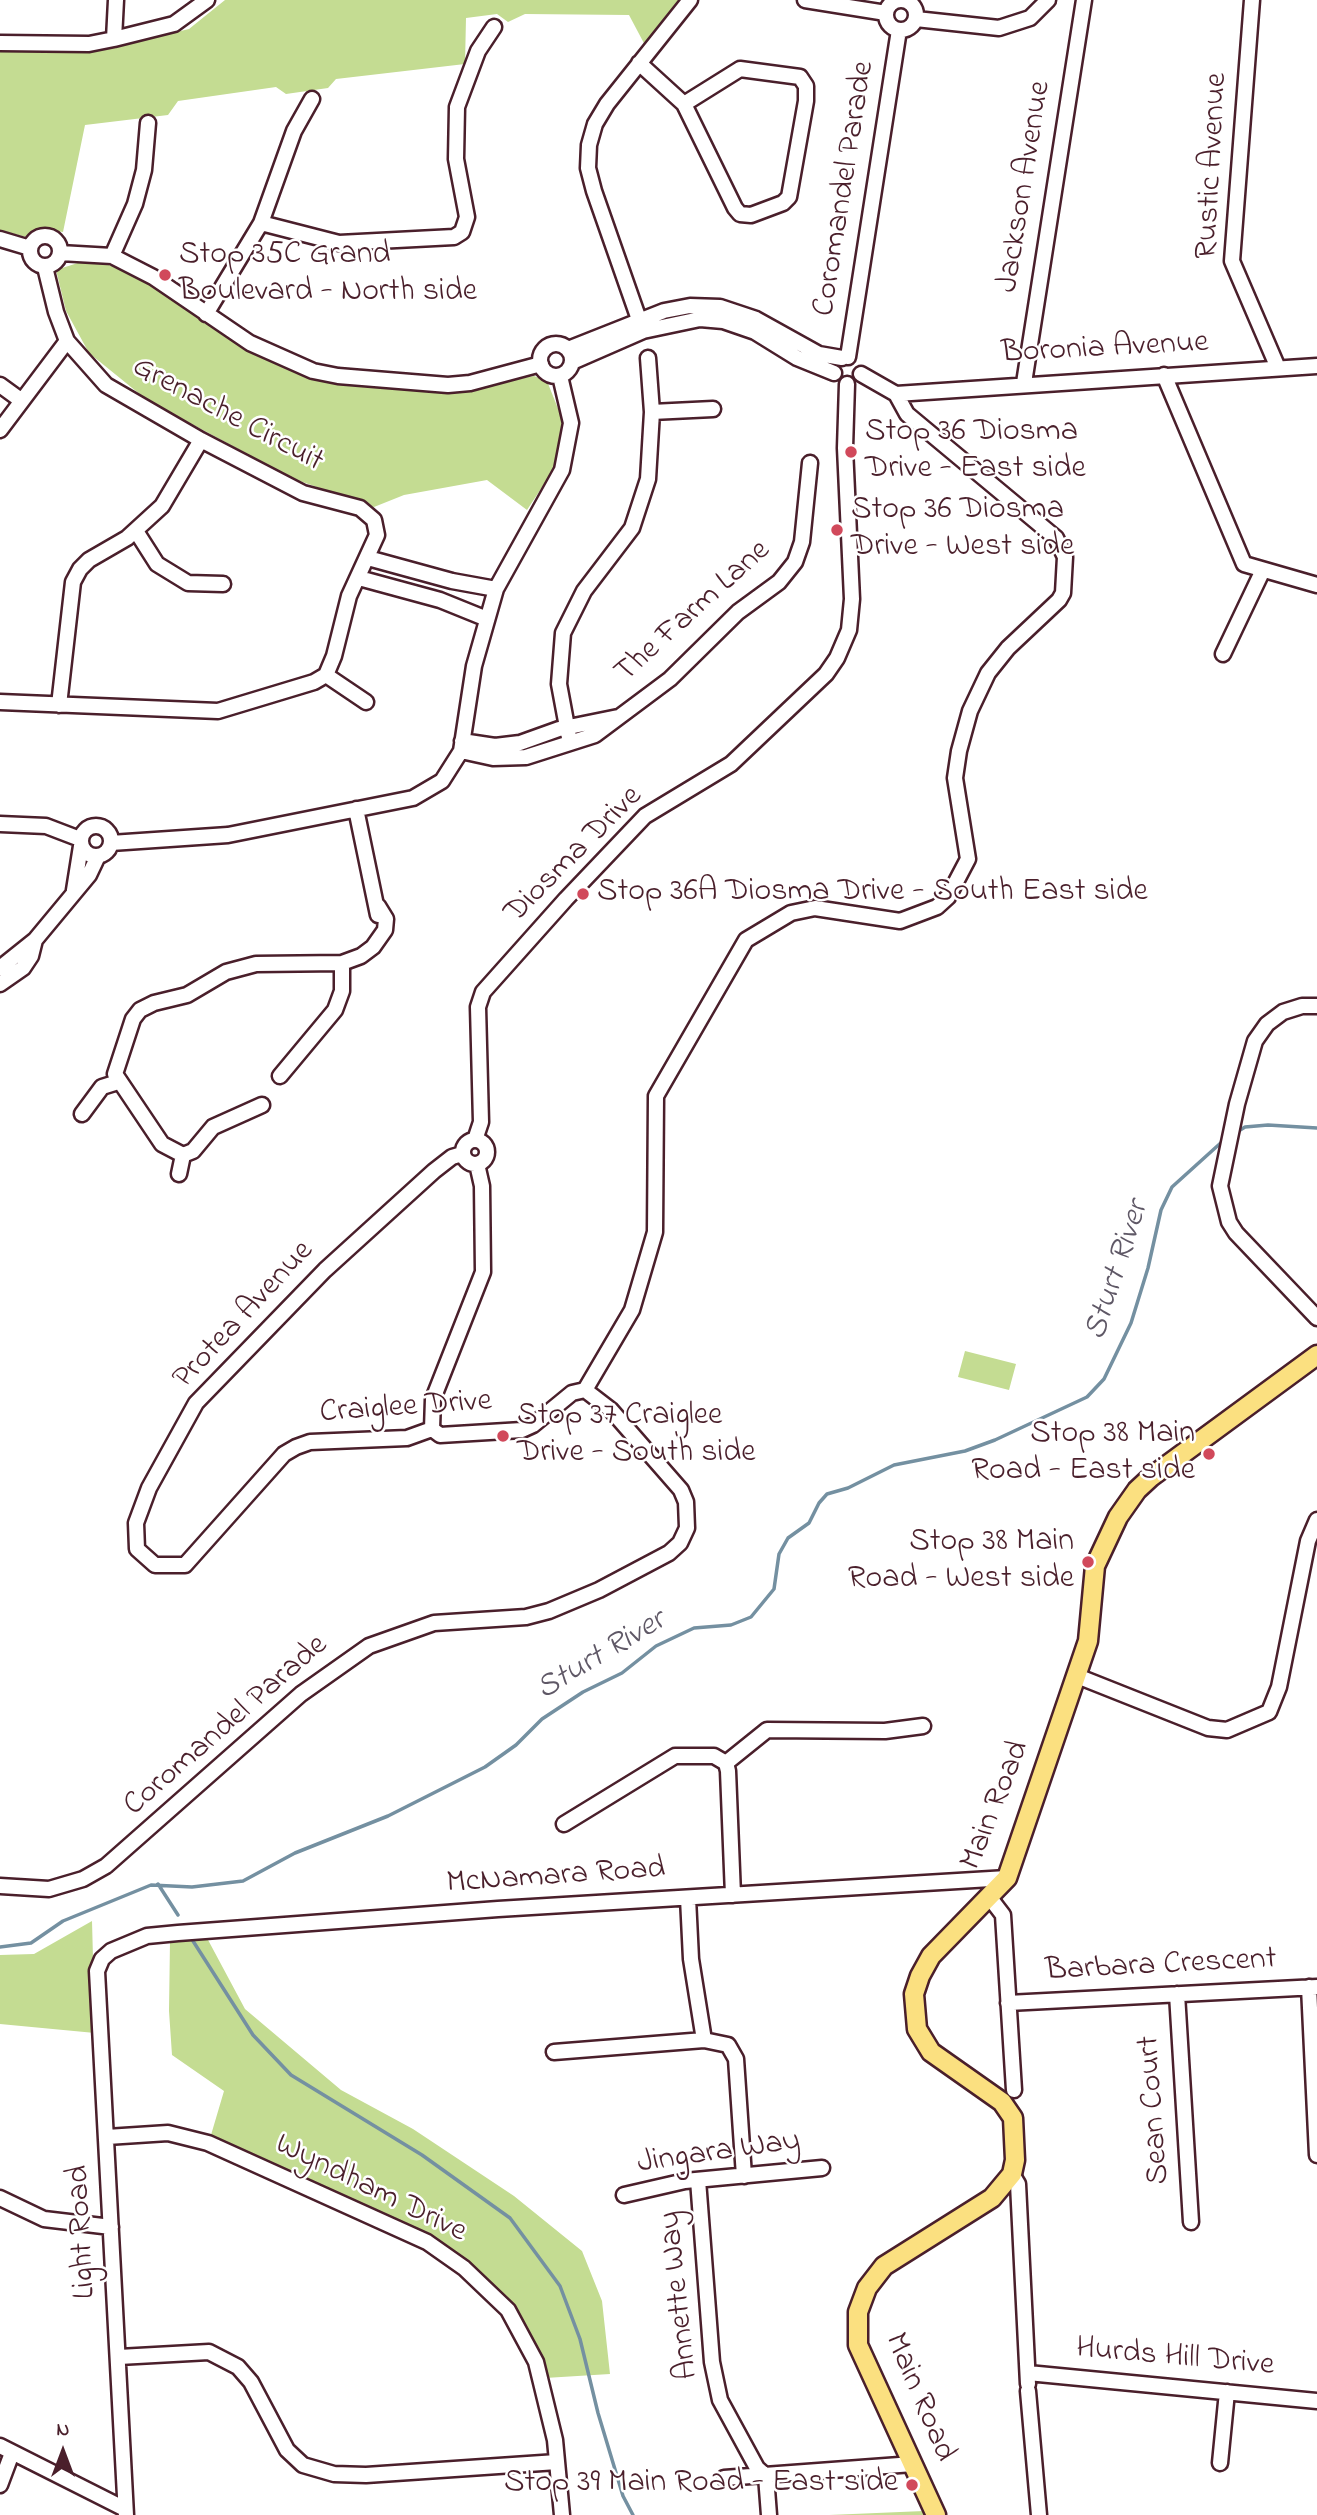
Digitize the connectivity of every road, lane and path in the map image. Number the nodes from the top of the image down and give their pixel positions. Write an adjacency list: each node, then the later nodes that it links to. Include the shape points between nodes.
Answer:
1 (117, 0): 13 (street)
2 (207, 0): 13 (street, via 174,24)
3 (690, 0): 15 (street)
4 (805, 0): 9 (street)
5 (902, 0): 9 (street); 10 (street, via 912,4)
6 (1048, 0): 10 (street, via 1030,18 999,28)
7 (1084, 0): 38 (street, Jackson Avenue)
8 (1252, 0): 33 (street, Rustic Avenue, via 1232,261)
9 (886, 13): 12 (street, via 887,22)
10 (916, 19): 12 (street, via 908,29)
11 (494, 27): 19 (street, via 478,51 457,107 456,159 467,217 463,232 454,237 339,243)
12 (899, 30): 29 (street, Coromandel Parade)
13 (114, 39): 14 (street, via 89,44)
14 (0, 43)
15 (639, 64): 17 (street); 26 (street, via 595,124 588,168)
16 (312, 99): 19 (street, via 294,131)
17 (684, 104): 17 (street, via 740,214 751,215 789,197 806,101 806,86 800,77 740,69)
18 (148, 123): 23 (street, via 141,181)
19 (261, 223): 25 (street)
20 (0, 239): 21 (street)
21 (30, 248): 22 (street, via 40,237 50,237 58,243); 24 (street, via 33,261)
22 (60, 253): 23 (street); 24 (street)
23 (112, 256): 25 (street, via 153,277)
24 (45, 267): 27 (street, Grenache Circuit)
25 (206, 314): 31 (street, via 274,356 338,376 448,385)
26 (641, 326): 28 (street); 29 (street, via 690,306 720,307 756,319 819,354); 34 (street, via 723,321 755,332 797,358)
27 (67, 341): 42 (street); 46 (street, Grenache Circuit, via 106,385)
28 (570, 355): 31 (street, via 559,345 549,347); 37 (street, via 568,370)
29 (845, 357): 34 (street, via 835,364); 35 (street, via 859,362)
30 (648, 358): 44 (street)
31 (541, 364): 37 (street, via 550,375)
32 (1317, 366): 33 (street, Boronia Avenue)
33 (1278, 368): 36 (street, Boronia Avenue)
34 (834, 373): 39 (street, via 838,381)
35 (861, 374): 39 (street); 41 (street)
36 (1164, 375): 38 (street, Boronia Avenue); 50 (street, via 1244,564)
37 (560, 376): 54 (street, via 571,423 562,470)
38 (1024, 383): 41 (street, Boronia Avenue)
39 (847, 384): 80 (street, Diosma Drive, via 852,599 849,630 837,658 826,674 731,764 645,816 484,992 478,1007 481,1122)
40 (0, 385): 42 (street)
41 (896, 394): 87 (street, via 907,414 1056,538 1065,557 1063,593 995,665 970,711 955,778 968,859 948,897 937,907 900,921 814,908 791,913 746,940 656,1096 655,1232 632,1310)
42 (22, 401): 45 (street)
43 (713, 409): 44 (street)
44 (652, 412): 62 (street, via 648,479 632,528 584,591 564,633 559,684)
45 (0, 430)
46 (201, 440): 48 (street, via 162,506); 49 (street, Grenache Circuit, via 303,493 366,512 374,520 377,536)
47 (810, 463): 61 (street, The Farm Lane, via 802,542 795,562 779,582 738,612 670,679)
48 (136, 531): 52 (street, via 157,564 188,583); 60 (street, via 89,560 73,582)
49 (368, 558): 51 (street, Grenache Circuit); 54 (street)
50 (1263, 570): 53 (street); 56 (street)
51 (359, 578): 55 (street, via 440,600); 57 (street, Grenache Circuit, via 349,596)
52 (223, 584)
53 (1317, 585)
54 (496, 589): 55 (street)
55 (487, 619): 64 (street, via 474,666)
56 (1223, 654)
57 (326, 675): 59 (street); 60 (street, via 302,687 218,711)
58 (0, 702): 60 (street)
59 (366, 702)
60 (59, 705)
61 (619, 717): 62 (street, The Farm Lane); 63 (street, The Farm Lane, via 595,735)
62 (567, 727): 63 (street); 64 (street, The Farm Lane, via 507,745)
63 (570, 743): 64 (street, The Farm Lane, via 510,759)
64 (462, 746): 65 (street, via 452,769 427,792)
65 (356, 809): 67 (street, via 205,838); 72 (street, via 386,930 373,947)
66 (0, 824): 68 (street, via 46,825)
67 (111, 842): 68 (street, via 108,832 95,826 85,830); 69 (street, via 106,853)
68 (81, 843): 69 (street, via 88,855); 70 (street)
69 (98, 856): 70 (street)
70 (74, 891): 71 (street)
71 (35, 940): 73 (street); 74 (street, via 23,968)
72 (342, 963): 76 (street, via 342,991 335,1010); 77 (street, via 256,964 226,972 187,995 140,1010 116,1066)
73 (0, 968)
74 (0, 984)
75 (1317, 1006): 85 (street, via 1283,1012 1267,1024 1251,1050 1220,1186 1228,1222)
76 (280, 1076)
77 (118, 1082): 79 (street, via 102,1087); 82 (street, via 162,1144)
78 (262, 1105): 82 (street, via 213,1127)
79 (82, 1114)
80 (475, 1140): 81 (street, via 464,1146); 83 (street, via 487,1153)
81 (463, 1154): 83 (street, via 469,1163); 90 (street, Protea Avenue, via 434,1171 325,1270 196,1403 149,1488 136,1523 137,1549 146,1559 155,1565)
82 (183, 1156): 84 (street)
83 (477, 1164): 88 (street, via 482,1186 483,1272 433,1399)
84 (179, 1174)
85 (1317, 1318)
86 (1317, 1355): 91 (main road, Main Road, via 1151,1477 1126,1504 1094,1566 1092,1623)
87 (585, 1390): 88 (street, Craiglee Drive, via 572,1393 522,1430 440,1435); 96 (street, Coromandel Parade, via 611,1410 681,1490 689,1517 687,1528 669,1553 549,1611 526,1617 434,1623 369,1646 301,1694 106,1866 49,1889)
88 (432, 1429): 90 (street, Craiglee Drive, via 407,1438 310,1442 296,1447 284,1454)
89 (1317, 1522): 91 (street, via 1308,1541 1279,1687 1269,1712 1227,1730 1208,1728)
90 (185, 1565)
91 (1077, 1676): 95 (main road, Main Road)
92 (923, 1726): 93 (street, via 885,1731 767,1730)
93 (726, 1763): 94 (street, via 714,1756 675,1756); 97 (street)
94 (565, 1824)
95 (1007, 1878): 97 (street, McNamara Road); 99 (main road, Main Road)
96 (0, 1886)
97 (733, 1895): 98 (street, McNamara Road)
98 (688, 1898): 100 (street, McNamara Road, via 147,1936); 104 (street, via 691,1959)
99 (990, 1898): 103 (street, via 1003,1915); 110 (main road, Main Road, via 931,1956 914,1994 913,2012 917,2029 932,2052 1002,2102 1013,2118)
100 (111, 1951): 107 (street, Light Road, via 97,1972)
101 (1313, 1987): 102 (street, Barbara Crescent); 108 (street)
102 (1177, 1994): 103 (street, Barbara Crescent); 115 (street, Sean Court)
103 (1008, 2003): 106 (street)
104 (705, 2040): 105 (street); 111 (street, via 728,2045 736,2059)
105 (554, 2052)
106 (1014, 2090)
107 (107, 2137): 116 (street, Light Road); 122 (street, Wyndham Drive, via 168,2133 208,2143 426,2242 464,2268 508,2310 536,2362)
108 (1317, 2155)
109 (822, 2168): 111 (street, Jingara Way)
110 (1012, 2174): 118 (street, via 1018,2184); 124 (main road, Main Road, via 992,2198 884,2266 867,2288 858,2312 858,2345)
111 (744, 2176): 112 (street, Jingara Way)
112 (698, 2180): 113 (street, Jingara Way); 125 (street, Annette Way, via 712,2361 720,2400 757,2468)
113 (624, 2195)
114 (0, 2198): 116 (street, via 44,2219)
115 (1191, 2222)
116 (111, 2227): 117 (street, Light Road)
117 (119, 2357): 122 (street, via 209,2352 238,2367 251,2382 287,2450 303,2465 334,2474); 128 (street, Light Road)
118 (1028, 2383): 119 (street, Hurds Hill Drive); 132 (street)
119 (1227, 2392): 120 (street, Hurds Hill Drive); 123 (street)
120 (1317, 2401)
121 (6, 2449): 127 (street); 128 (street)
122 (557, 2462): 129 (street, Wyndham Drive)
123 (1220, 2463)
124 (913, 2464): 125 (street); 131 (main road, Main Road)
125 (766, 2476): 126 (street); 130 (street)
126 (724, 2478)
127 (0, 2485)
128 (126, 2512)
129 (562, 2515)
130 (769, 2515)
131 (936, 2515)
132 (1039, 2515)

